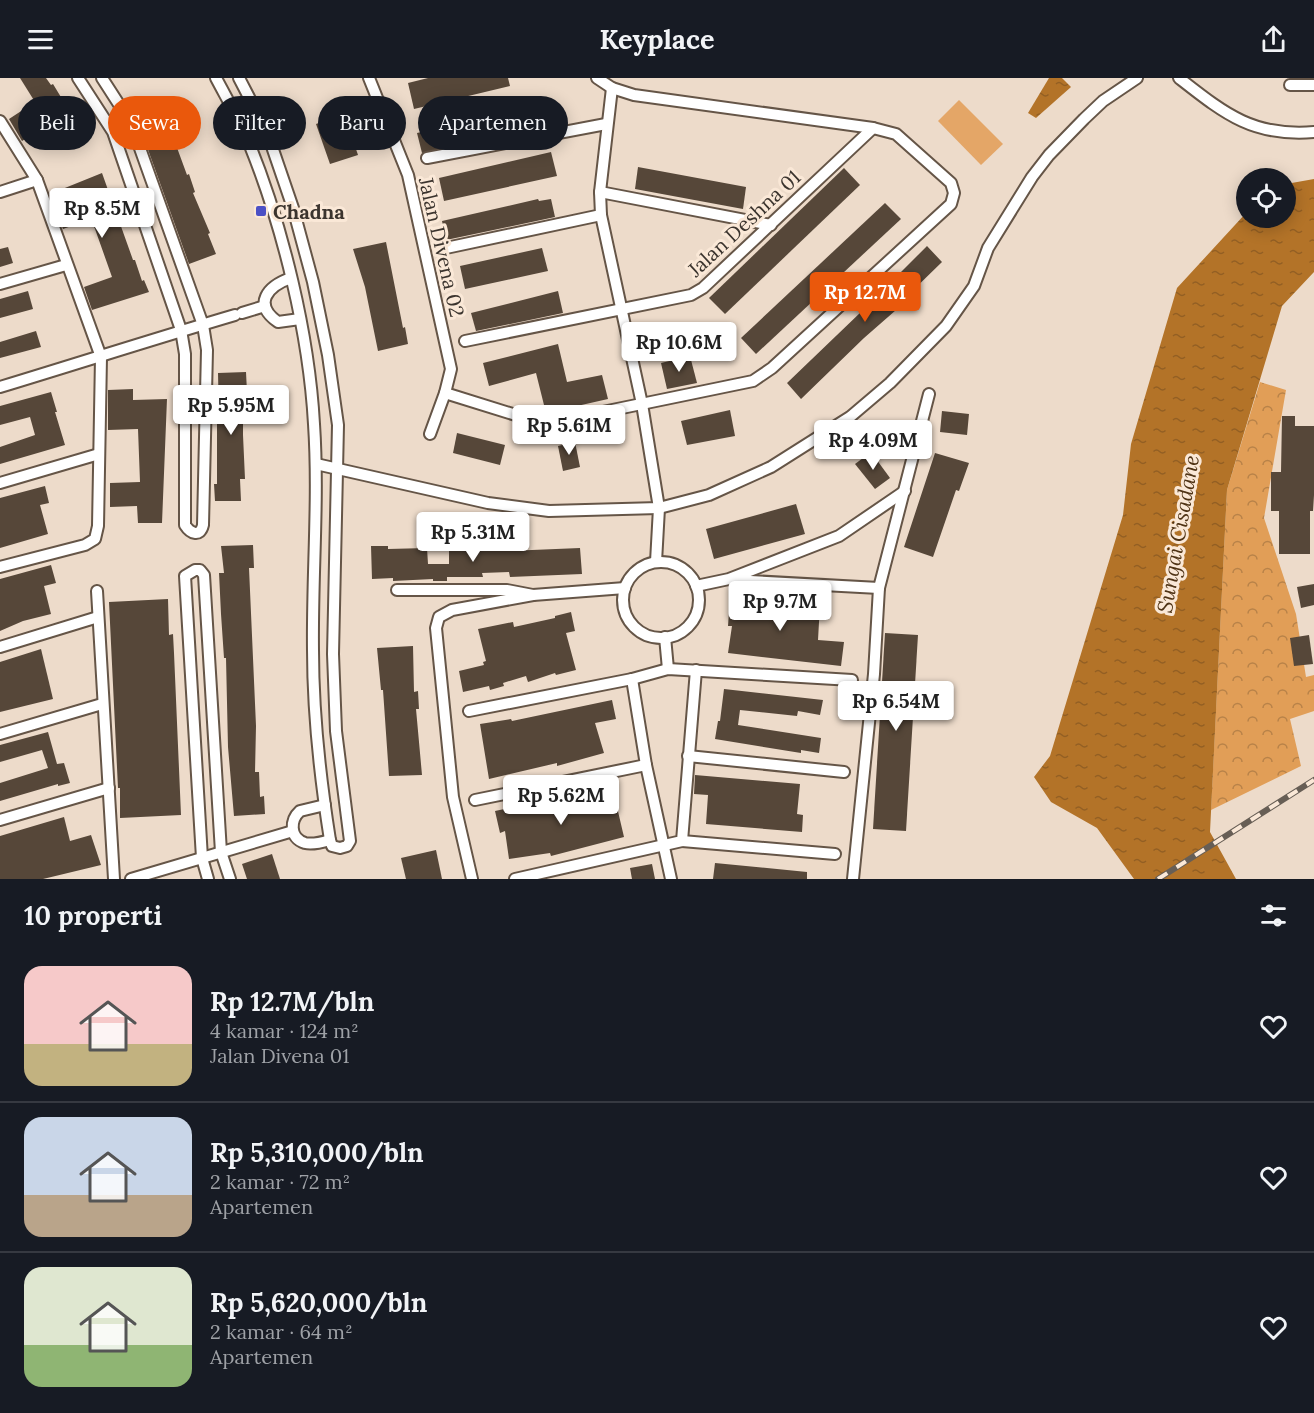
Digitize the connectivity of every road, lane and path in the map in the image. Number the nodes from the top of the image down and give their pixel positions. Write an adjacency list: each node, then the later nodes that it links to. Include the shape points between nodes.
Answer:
1 (78, 78): 14 (street)
2 (102, 78): 12 (street)
3 (216, 78): 28 (street, via 249,142)
4 (239, 78): 44 (street, via 267,132 313,282 338,425)
5 (369, 78): 38 (street, Jalan Divena 02, via 408,175 451,369)
6 (597, 78): 11 (street)
7 (1137, 78): 47 (street, via 1103,102 1049,155 988,248 974,286 946,326 890,383 850,417 771,467 709,495)
8 (1179, 78): 17 (street, via 1212,104 1259,129)
9 (1314, 85): 10 (street)
10 (1290, 86)
11 (612, 88): 15 (street); 16 (street, via 634,95)
12 (114, 96)
13 (0, 121): 21 (street)
14 (108, 124)
15 (606, 124): 20 (street); 23 (street)
16 (873, 128): 25 (street, Jalan Deshna 01); 40 (street, via 897,134 951,183 951,204 753,381)
17 (1314, 132)
18 (119, 150): 34 (street)
19 (141, 150): 33 (street)
20 (427, 158)
21 (37, 180): 22 (street); 27 (street)
22 (0, 192)
23 (600, 192): 24 (street); 25 (street)
24 (601, 215): 26 (street); 31 (street)
25 (771, 225): 31 (street, Jalan Deshna 01, via 691,295)
26 (446, 248)
27 (66, 265): 29 (street); 36 (street)
28 (291, 278): 30 (street, via 270,289); 32 (street)
29 (0, 284)
30 (265, 306): 32 (street, via 279,322); 33 (street)
31 (620, 309): 35 (street, Jalan Deshna 01); 40 (street)
32 (300, 319): 43 (street, via 312,397)
33 (203, 325): 34 (street); 34 (street, via 207,350 203,525 197,533 190,532 185,525 185,354)
34 (181, 330): 36 (street)
35 (465, 341)
36 (101, 357): 37 (street); 42 (street)
37 (0, 387)
38 (445, 393): 40 (street, via 535,421 554,422); 41 (street, Jalan Divena 02)
39 (928, 394): 46 (street)
40 (642, 404): 47 (street)
41 (430, 434)
42 (99, 454): 45 (street); 49 (street, via 95,539)
43 (316, 464): 44 (street); 72 (street, via 313,652)
44 (338, 468): 47 (street, via 489,503 549,511); 75 (street, via 333,654 336,730 350,841 340,848 332,846)
45 (0, 483)
46 (905, 491): 50 (street, via 839,536); 53 (street)
47 (659, 508): 48 (street)
48 (656, 562): 51 (street, via 680,567); 52 (street, via 632,575)
49 (0, 567)
50 (729, 579): 51 (street); 53 (street)
51 (696, 586): 58 (street, via 699,600 689,625)
52 (625, 588): 56 (street); 58 (street, via 623,603 636,629 650,636)
53 (879, 588): 88 (street)
54 (397, 590): 56 (street, via 507,590)
55 (97, 591): 57 (street)
56 (533, 595): 85 (street, via 452,610 439,617 436,628 453,797)
57 (98, 617): 59 (street); 64 (street)
58 (665, 637): 60 (street)
59 (0, 647)
60 (668, 669): 61 (street); 62 (street)
61 (696, 670): 63 (street); 67 (street)
62 (632, 679): 65 (street); 68 (street)
63 (852, 680)
64 (102, 704): 66 (street); 70 (street)
65 (469, 711)
66 (0, 734)
67 (688, 756): 69 (street); 76 (street)
68 (646, 765): 71 (street); 77 (street)
69 (844, 772)
70 (108, 788): 73 (street); 81 (street)
71 (475, 800)
72 (325, 805): 74 (street, via 300,811 292,821); 75 (street)
73 (0, 820)
74 (292, 831): 75 (street, via 305,843); 78 (street)
75 (330, 840)
76 (682, 841): 77 (street); 79 (street)
77 (665, 846): 86 (street); 87 (street)
78 (221, 852): 80 (street); 80 (street, via 204,575 195,570 186,576); 84 (street)
79 (835, 854)
80 (202, 858): 82 (street); 83 (street)
81 (114, 879)
82 (131, 879)
83 (208, 879)
84 (230, 879)
85 (472, 879)
86 (515, 879)
87 (671, 879)
88 (853, 879)

